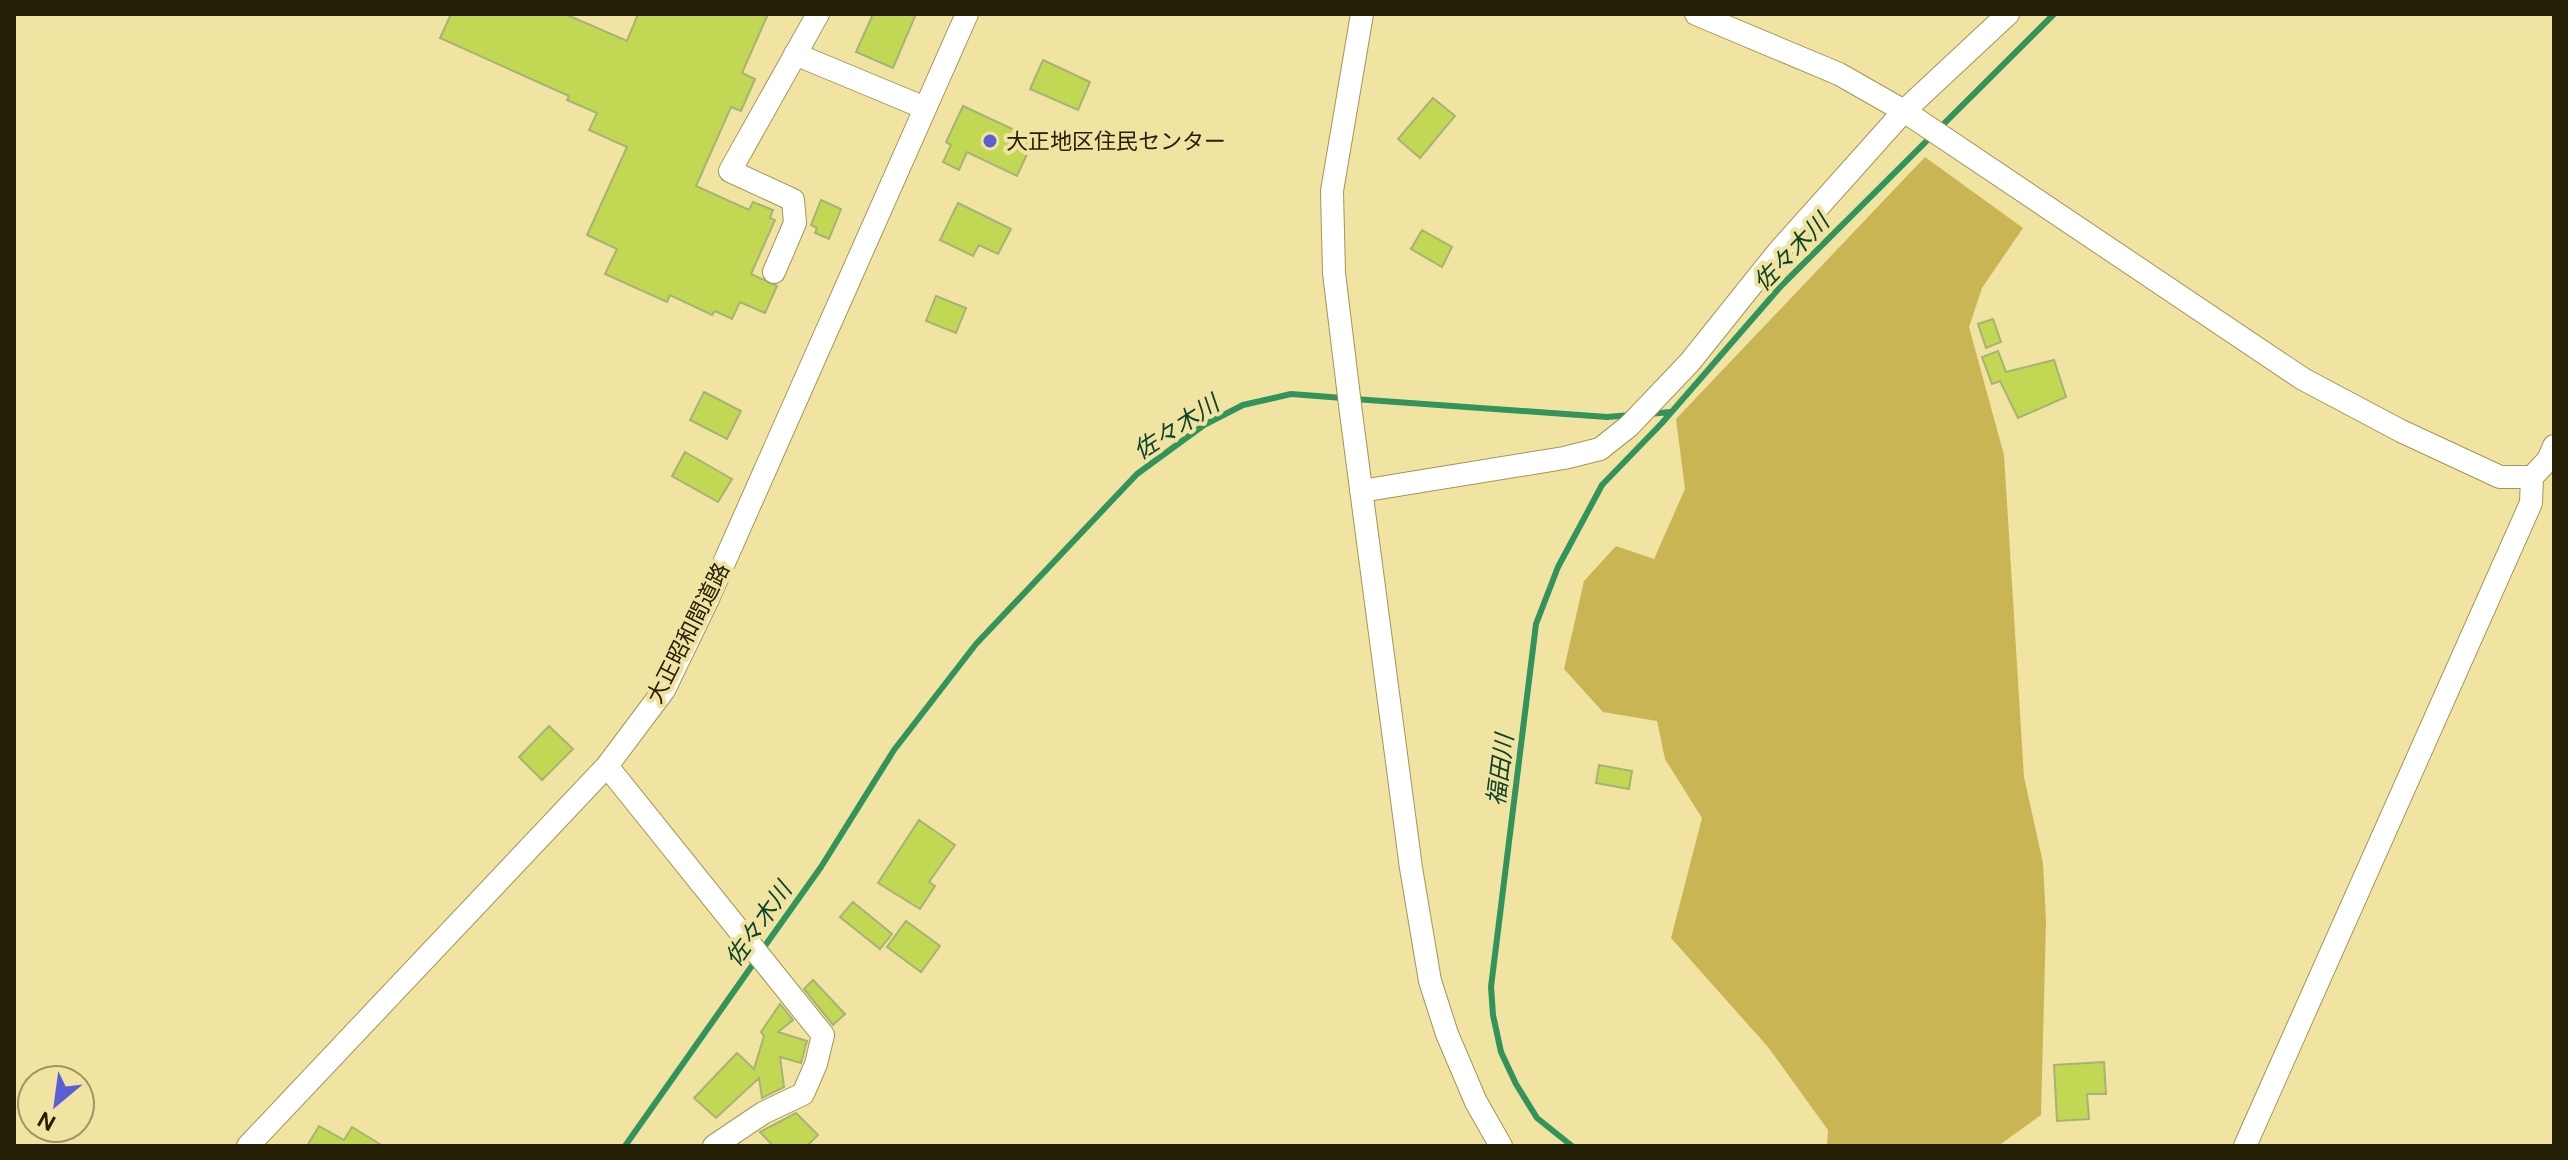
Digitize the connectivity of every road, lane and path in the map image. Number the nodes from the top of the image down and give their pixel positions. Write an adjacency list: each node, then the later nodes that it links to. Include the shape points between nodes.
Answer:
1 (818, 14): 6 (street)
2 (967, 14): 7 (street, 大正昭和間道路)
3 (1362, 14): 12 (street, via 1332,191 1334,273)
4 (1696, 14): 8 (street, via 1839,74)
5 (2008, 14): 8 (street)
6 (795, 54): 7 (street); 9 (street, via 730,171 793,200 795,223)
7 (925, 108): 13 (street, 大正昭和間道路, via 708,599 664,690)
8 (1909, 114): 11 (street, via 2303,379 2500,477); 12 (street, via 1778,252 1650,405 1600,449)
9 (774, 272)
10 (2554, 446): 11 (street)
11 (2532, 477): 17 (street, via 2531,503)
12 (1361, 491): 16 (street, via 1430,981 1476,1102)
13 (607, 766): 14 (street, 大正昭和間道路); 15 (street, via 823,1035 803,1094)
14 (248, 1146)
15 (714, 1146)
16 (1501, 1146)
17 (2245, 1146)

